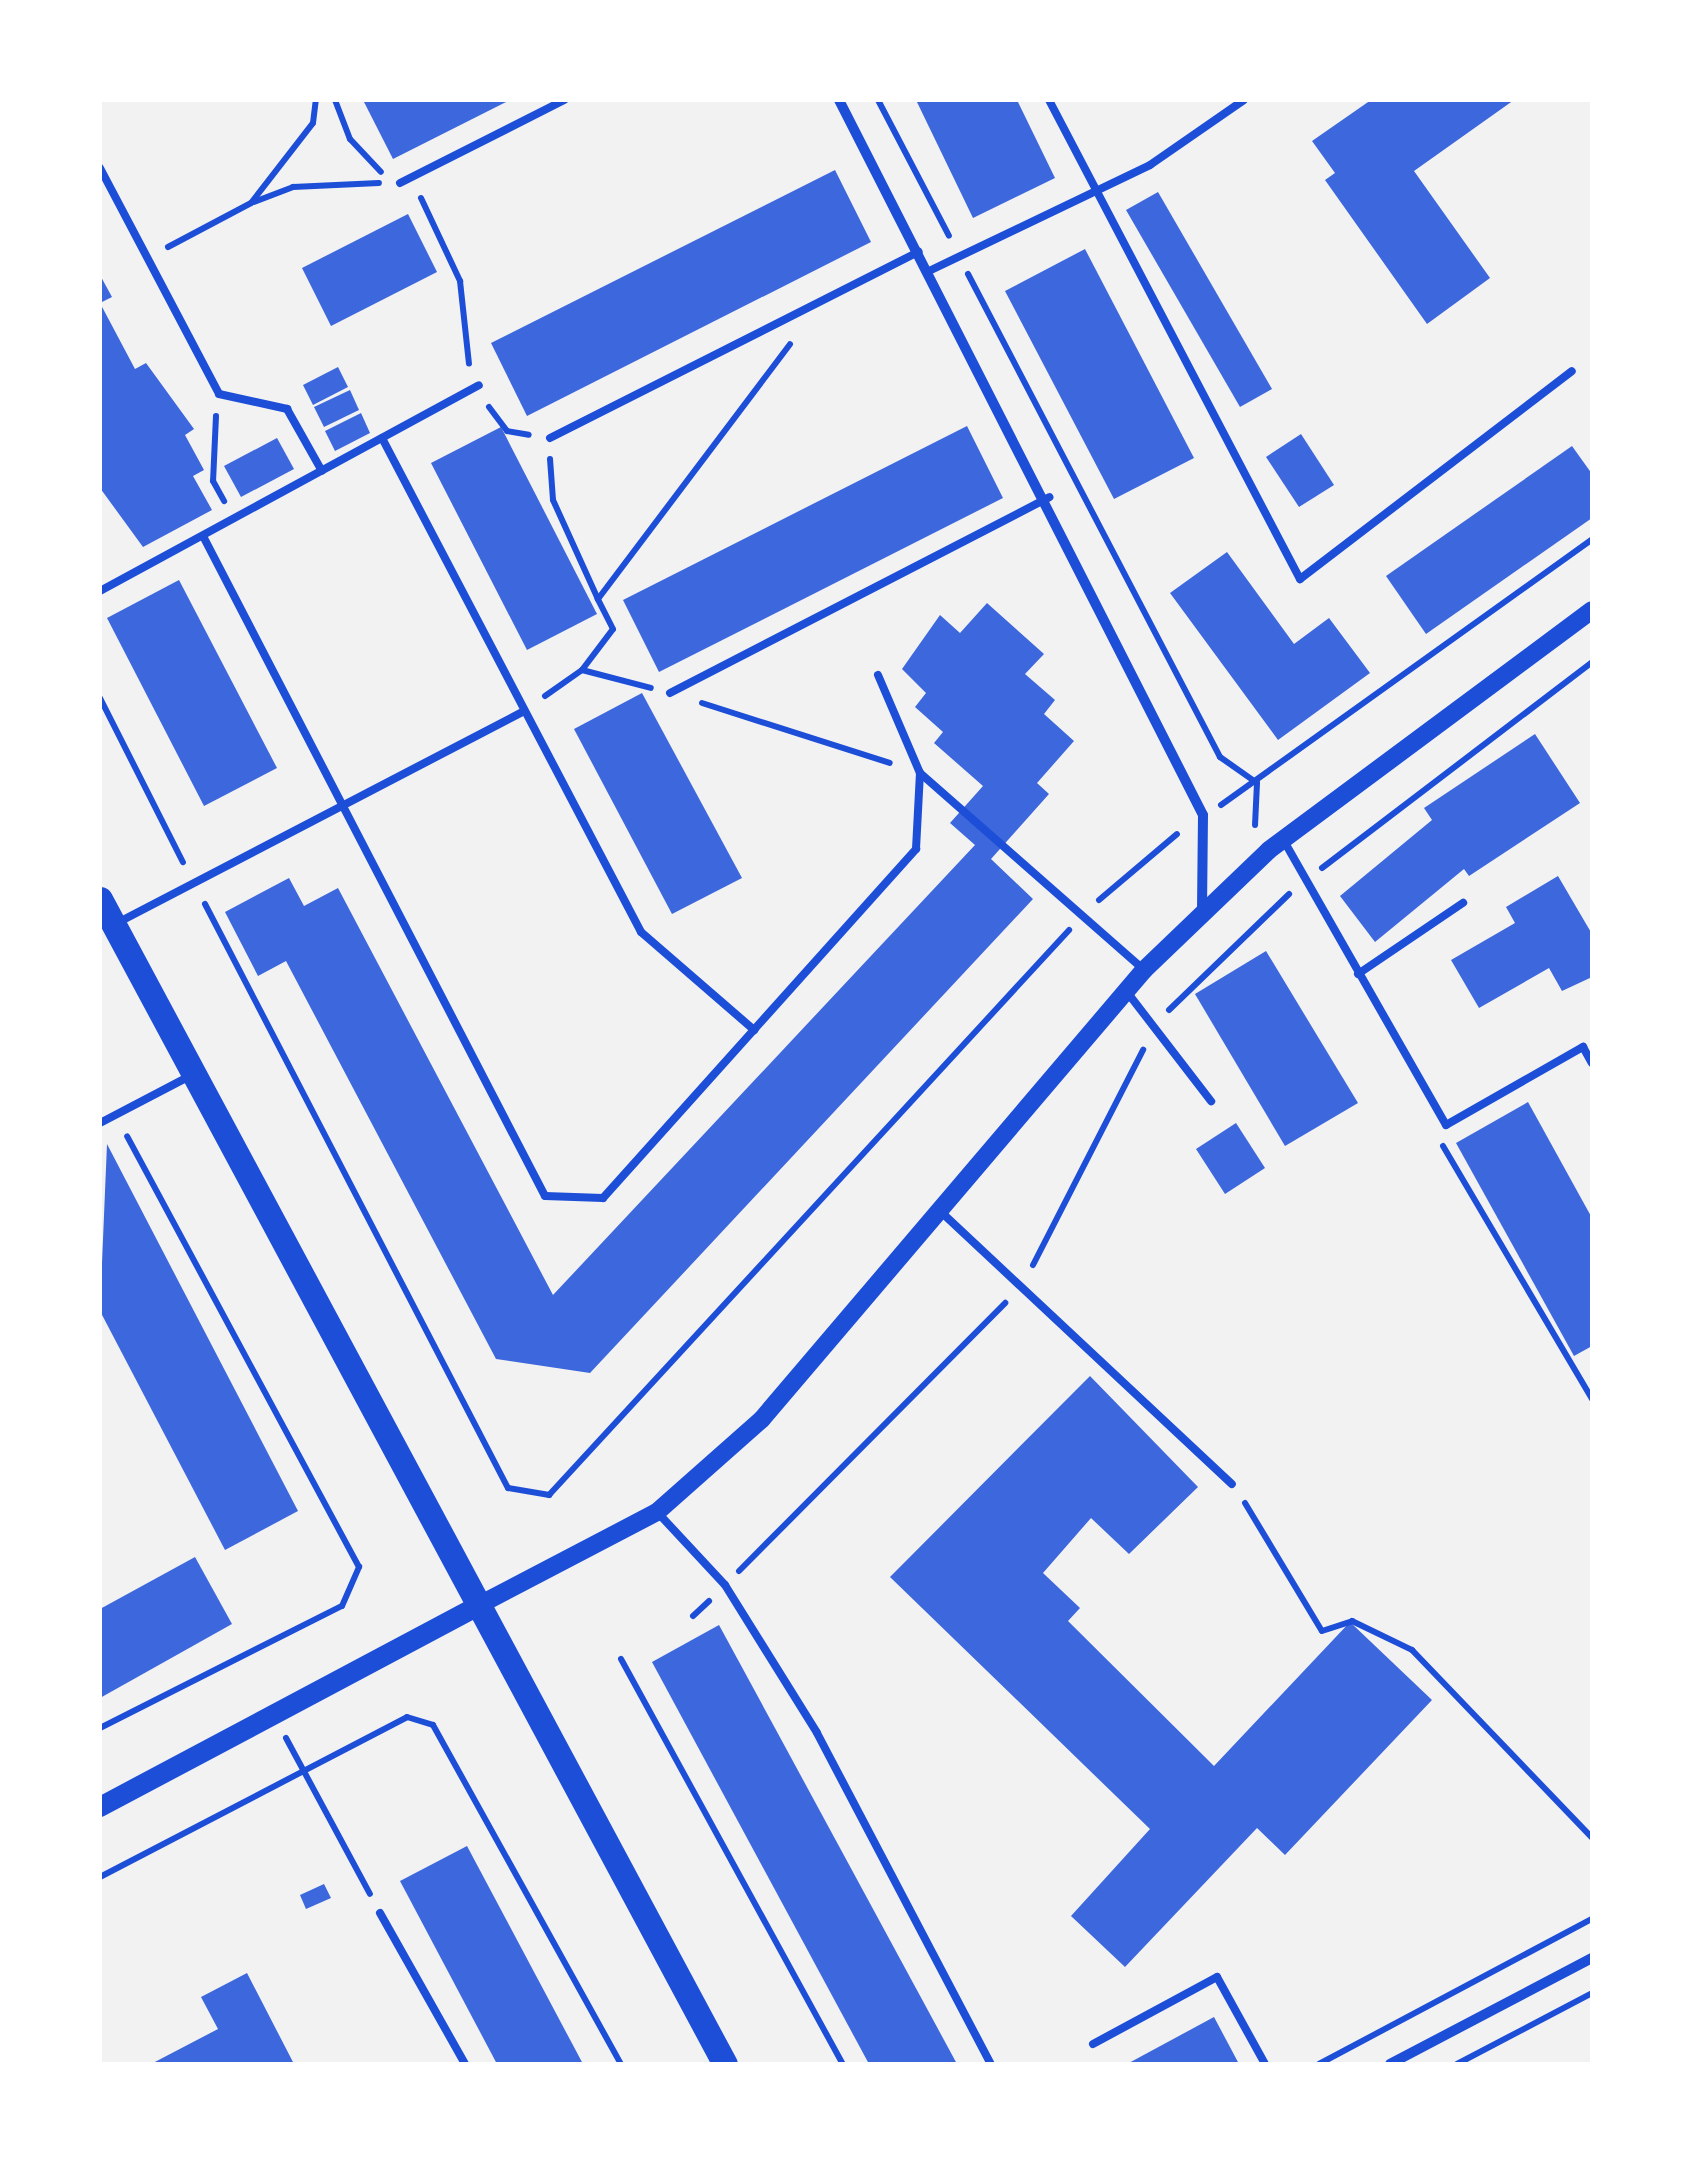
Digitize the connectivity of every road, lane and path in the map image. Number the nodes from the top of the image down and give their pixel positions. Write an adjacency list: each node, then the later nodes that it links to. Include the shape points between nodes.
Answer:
1 (316, 100): 11 (path, via 313,123)
2 (335, 100): 9 (path, via 365,163)
3 (564, 100): 9 (lane)
4 (839, 100): 12 (street)
5 (878, 100): 13 (path)
6 (1048, 100): 10 (lane)
7 (1244, 100): 10 (lane, via 1150,165)
8 (100, 168): 14 (lane)
9 (400, 182): 11 (path, via 293,188); 18 (path, via 428,204 460,281 458,322)
10 (1095, 189): 13 (lane); 17 (lane, via 1300,578)
11 (251, 203): 14 (path)
12 (919, 252): 15 (street); 16 (lane)
13 (959, 256): 15 (lane); 37 (path, via 1220,757)
14 (148, 260): 19 (lane)
15 (929, 271): 23 (street)
16 (824, 300): 21 (lane); 28 (path)
17 (1572, 371)
18 (479, 386): 20 (lane); 21 (path, via 507,431)
19 (219, 394): 22 (lane, via 287,408); 24 (path, via 214,481)
20 (382, 438): 22 (lane); 35 (lane)
21 (550, 438): 28 (path, via 553,500)
22 (322, 471): 24 (lane)
23 (1049, 498): 33 (lane); 39 (street)
24 (234, 519): 25 (lane)
25 (203, 536): 27 (lane); 38 (lane)
26 (1592, 539): 37 (path)
27 (100, 591)
28 (598, 598): 31 (path, via 613,629)
29 (1592, 610): 40 (street)
30 (1592, 662): 41 (path)
31 (582, 670): 33 (path); 35 (path)
32 (878, 675): 36 (lane)
33 (670, 693): 36 (path)
34 (100, 698): 42 (path)
35 (523, 712): 38 (lane); 52 (lane, via 641,932)
36 (920, 773): 46 (lane); 52 (lane, via 916,850)
37 (1257, 782): 39 (path)
38 (344, 806): 42 (lane); 52 (lane, via 545,1196 603,1198)
39 (1204, 815): 45 (street); 46 (path)
40 (1284, 841): 41 (lane); 45 (street)
41 (1306, 880): 49 (lane); 51 (path, via 1221,950)
42 (194, 883): 46 (path, via 508,1488 550,1496); 47 (lane)
43 (100, 899): 47 (main road)
44 (1463, 903): 49 (lane)
45 (1202, 913): 48 (street)
46 (1083, 915): 48 (lane)
47 (114, 926): 55 (main road)
48 (1144, 970): 50 (street)
49 (1358, 974): 59 (lane)
50 (1127, 992): 51 (lane); 60 (street)
51 (1157, 1023): 56 (lane); 61 (path)
52 (754, 1030)
53 (1588, 1047): 54 (lane); 59 (lane)
54 (1592, 1062)
55 (192, 1075): 57 (lane); 66 (main road)
56 (1210, 1102)
57 (115, 1115): 58 (lane); 70 (path, via 359,1567 342,1606)
58 (100, 1123)
59 (1446, 1125): 62 (path, via 1440,1142)
60 (936, 1207): 61 (lane); 64 (street, via 762,1418)
61 (1021, 1287): 63 (lane); 65 (path)
62 (1592, 1399)
63 (1232, 1484): 73 (path, via 1322,1631 1352,1621 1412,1650)
64 (657, 1512): 65 (lane); 66 (street)
65 (724, 1585): 67 (path); 84 (lane, via 817,1732)
66 (481, 1604): 69 (main road); 82 (main road)
67 (694, 1616)
68 (621, 1660): 83 (path)
69 (273, 1714): 71 (path); 72 (main road)
70 (100, 1728)
71 (303, 1771): 74 (path); 75 (path); 81 (path, via 407,1717 433,1725)
72 (100, 1808)
73 (1592, 1838)
74 (100, 1878)
75 (380, 1912): 80 (lane)
76 (1592, 1919): 86 (path)
77 (1592, 1958): 87 (street)
78 (1592, 1992): 88 (path)
79 (1094, 2044): 85 (lane, via 1217,1977)
80 (464, 2064)
81 (621, 2064)
82 (725, 2064)
83 (843, 2064)
84 (992, 2064)
85 (1266, 2064)
86 (1318, 2064)
87 (1390, 2064)
88 (1457, 2064)

